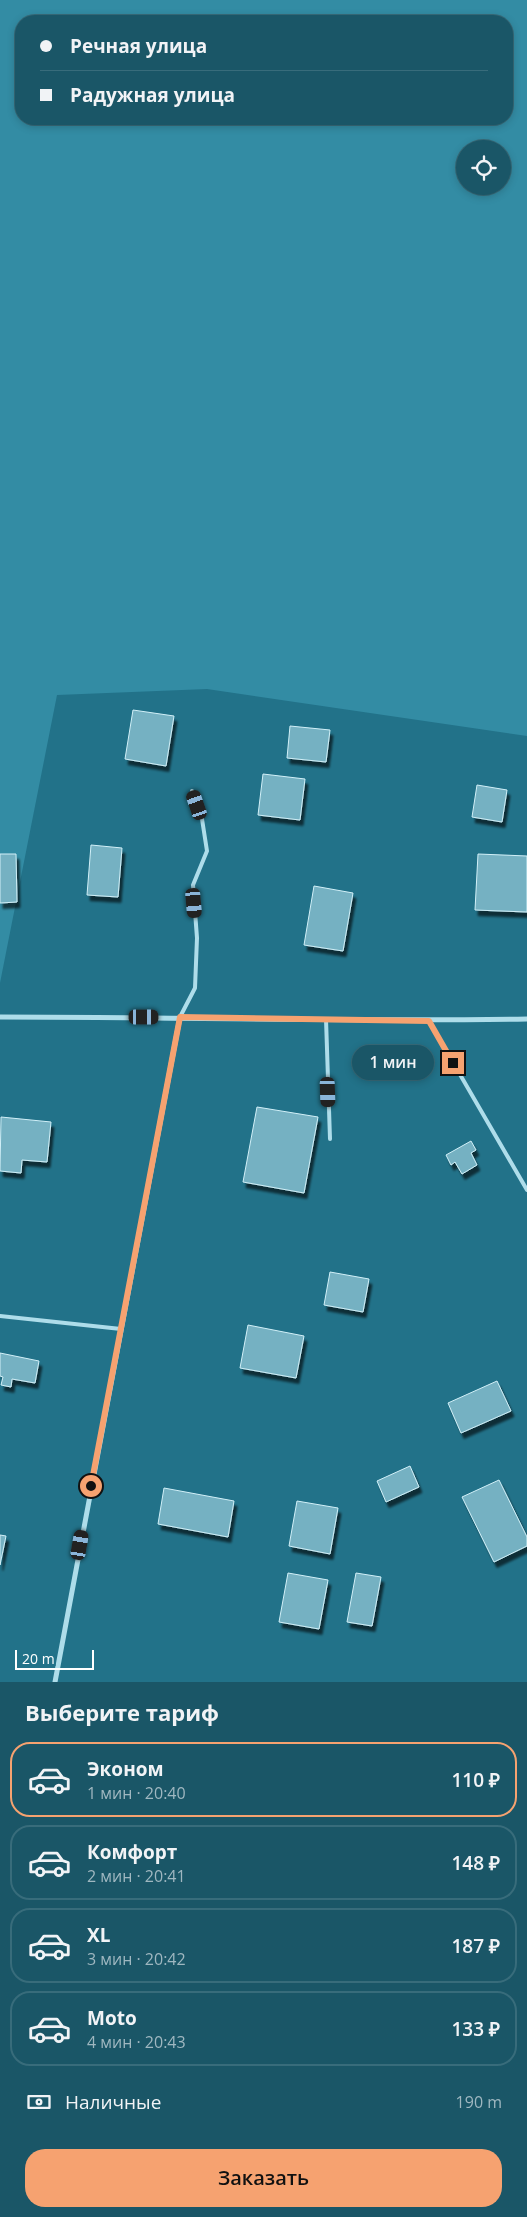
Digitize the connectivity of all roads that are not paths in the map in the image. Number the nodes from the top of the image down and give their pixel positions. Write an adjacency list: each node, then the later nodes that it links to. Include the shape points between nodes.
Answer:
1 (192, 791): 3 (lane, via 202,819 207,851 193,885 197,938 195,988)
2 (0, 1017): 3 (street)
3 (180, 1017): 4 (street); 10 (street)
4 (326, 1019): 6 (street); 7 (lane)
5 (527, 1019): 6 (street)
6 (429, 1021): 8 (lane)
7 (330, 1139)
8 (527, 1190)
9 (0, 1316): 10 (lane)
10 (121, 1329): 11 (street)
11 (54, 1682)

